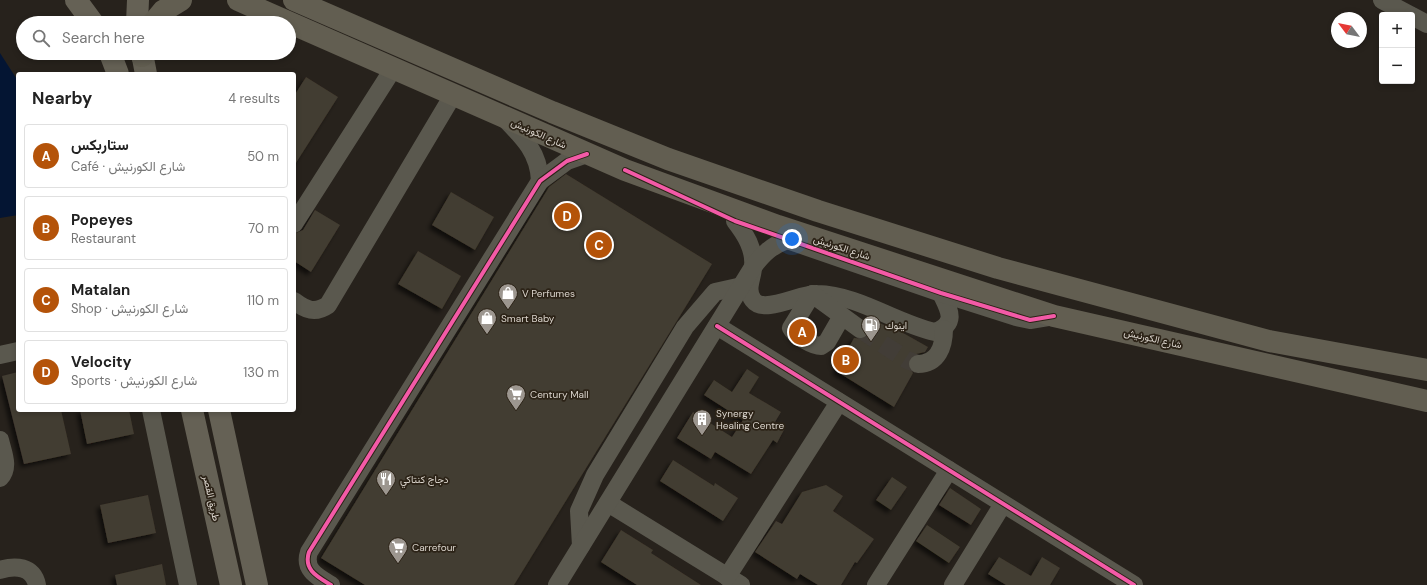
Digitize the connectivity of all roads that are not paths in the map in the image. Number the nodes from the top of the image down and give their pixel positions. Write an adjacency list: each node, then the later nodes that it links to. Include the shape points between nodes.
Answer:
1 (76, 0): 8 (main road)
2 (138, 0): 9 (main road)
3 (181, 0): 10 (highway)
4 (238, 0): 11 (highway, شارع الكورنيش)
5 (294, 0): 39 (highway, via 552,112 668,158 818,211 998,268 1262,339)
6 (1382, 0): 7 (street)
7 (1404, 12)
8 (88, 16)
9 (137, 16)
10 (159, 16)
11 (274, 16)
12 (1415, 18): 13 (street)
13 (1427, 24)
14 (296, 26): 16 (highway, شارع الكورنيش)
15 (113, 60): 17 (main road)
16 (393, 69): 18 (highway, شارع الكورنيش); 23 (street)
17 (117, 72)
18 (453, 95): 19 (highway, شارع الكورنيش); 30 (street, via 328,305 322,309 308,310)
19 (503, 117): 20 (highway, شارع الكورنيش); 22 (street, via 533,150 539,165)
20 (587, 154): 21 (highway, شارع الكورنيش); 22 (street, via 567,161)
21 (625, 170): 24 (street); 32 (highway, شارع الكورنيش, via 778,226)
22 (540, 180): 58 (street, via 521,222 309,552 307,561 310,570)
23 (296, 221)
24 (735, 221): 25 (street); 26 (street, via 746,236)
25 (786, 240): 26 (street, via 763,254); 28 (street)
26 (753, 267): 27 (street); 29 (street, via 749,283 750,292 753,300 760,305)
27 (742, 286): 33 (street); 50 (street, via 715,292 685,327 595,475 579,511)
28 (940, 293): 32 (street, via 1030,320); 35 (street, via 950,311 949,321)
29 (812, 294): 31 (street); 31 (street, via 792,326 793,332 813,345 821,346 827,342); 35 (street, via 858,303 926,330 935,332)
30 (296, 302)
31 (842, 316): 34 (street)
32 (1054, 316): 40 (highway, شارع الكورنيش)
33 (717, 326): 41 (street); 48 (street)
34 (860, 329)
35 (944, 329): 38 (street, via 943,343 937,355 928,363)
36 (16, 351): 37 (street)
37 (0, 355)
38 (918, 364)
39 (1427, 370)
40 (1427, 401)
41 (839, 402): 46 (street); 53 (street)
42 (151, 412): 55 (street)
43 (192, 412): 56 (main road, طريق القصر)
44 (219, 412): 57 (main road)
45 (0, 440): 47 (street, via 6,462)
46 (949, 470): 49 (street); 60 (street)
47 (0, 478)
48 (608, 503): 50 (street); 53 (street)
49 (1003, 504): 52 (street); 61 (street)
50 (581, 546): 59 (street)
51 (0, 570): 54 (street, via 12,566 24,568 33,576)
52 (1110, 579): 62 (street)
53 (734, 581)
54 (37, 585)
55 (188, 585)
56 (231, 585)
57 (257, 585)
58 (331, 585)
59 (557, 585)
60 (876, 585)
61 (953, 585)
62 (1134, 585)

